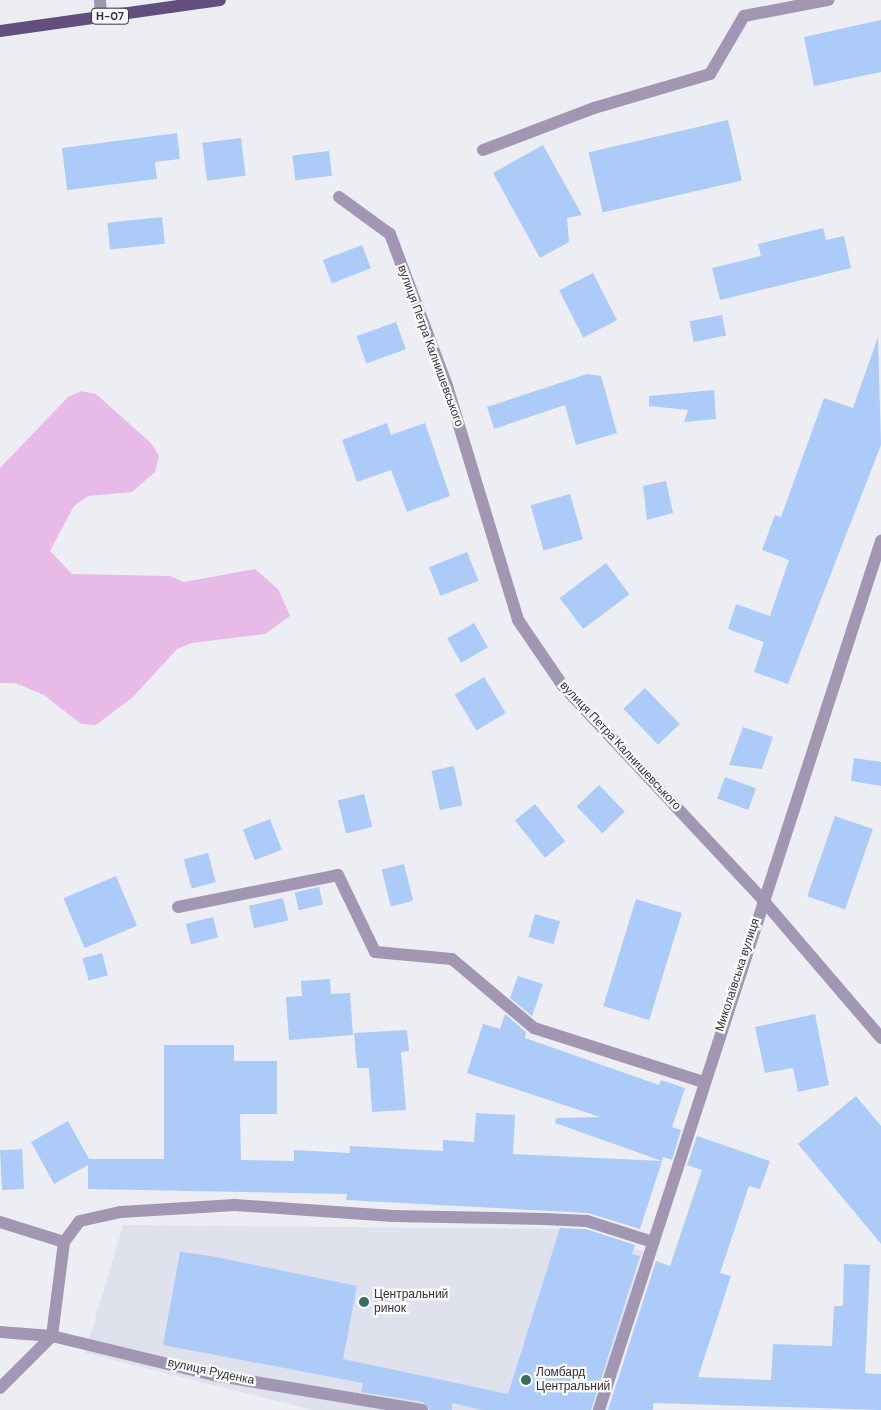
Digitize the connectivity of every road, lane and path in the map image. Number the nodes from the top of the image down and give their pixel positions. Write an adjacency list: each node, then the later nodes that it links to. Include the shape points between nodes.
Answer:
1 (100, 0): 4 (street)
2 (220, 0): 4 (main road, Н-07)
3 (828, 0): 6 (street, via 744,16 710,74 594,108)
4 (101, 17): 5 (main road, Н-07)
5 (0, 31)
6 (483, 150)
7 (339, 197): 9 (street, вулиця Петра Калнишевського, via 390,234 447,386 518,620 562,686)
8 (881, 541): 9 (street, Миколаївська вулиця)
9 (762, 899): 11 (street, вулиця Петра Калнишевського); 12 (street, Миколаївська вулиця)
10 (178, 907): 12 (street, via 338,875 375,952 452,959 534,1028)
11 (881, 1038)
12 (703, 1082): 15 (street, Миколаївська вулиця)
13 (0, 1222): 14 (street)
14 (64, 1242): 15 (street, via 80,1221 121,1212 235,1205 393,1216 587,1222); 17 (street)
15 (653, 1242): 20 (street, Миколаївська вулиця)
16 (0, 1332): 17 (street, вулиця Руденка)
17 (52, 1336): 18 (street); 19 (street, вулиця Руденка, via 213,1375)
18 (0, 1388)
19 (422, 1410)
20 (599, 1410)

